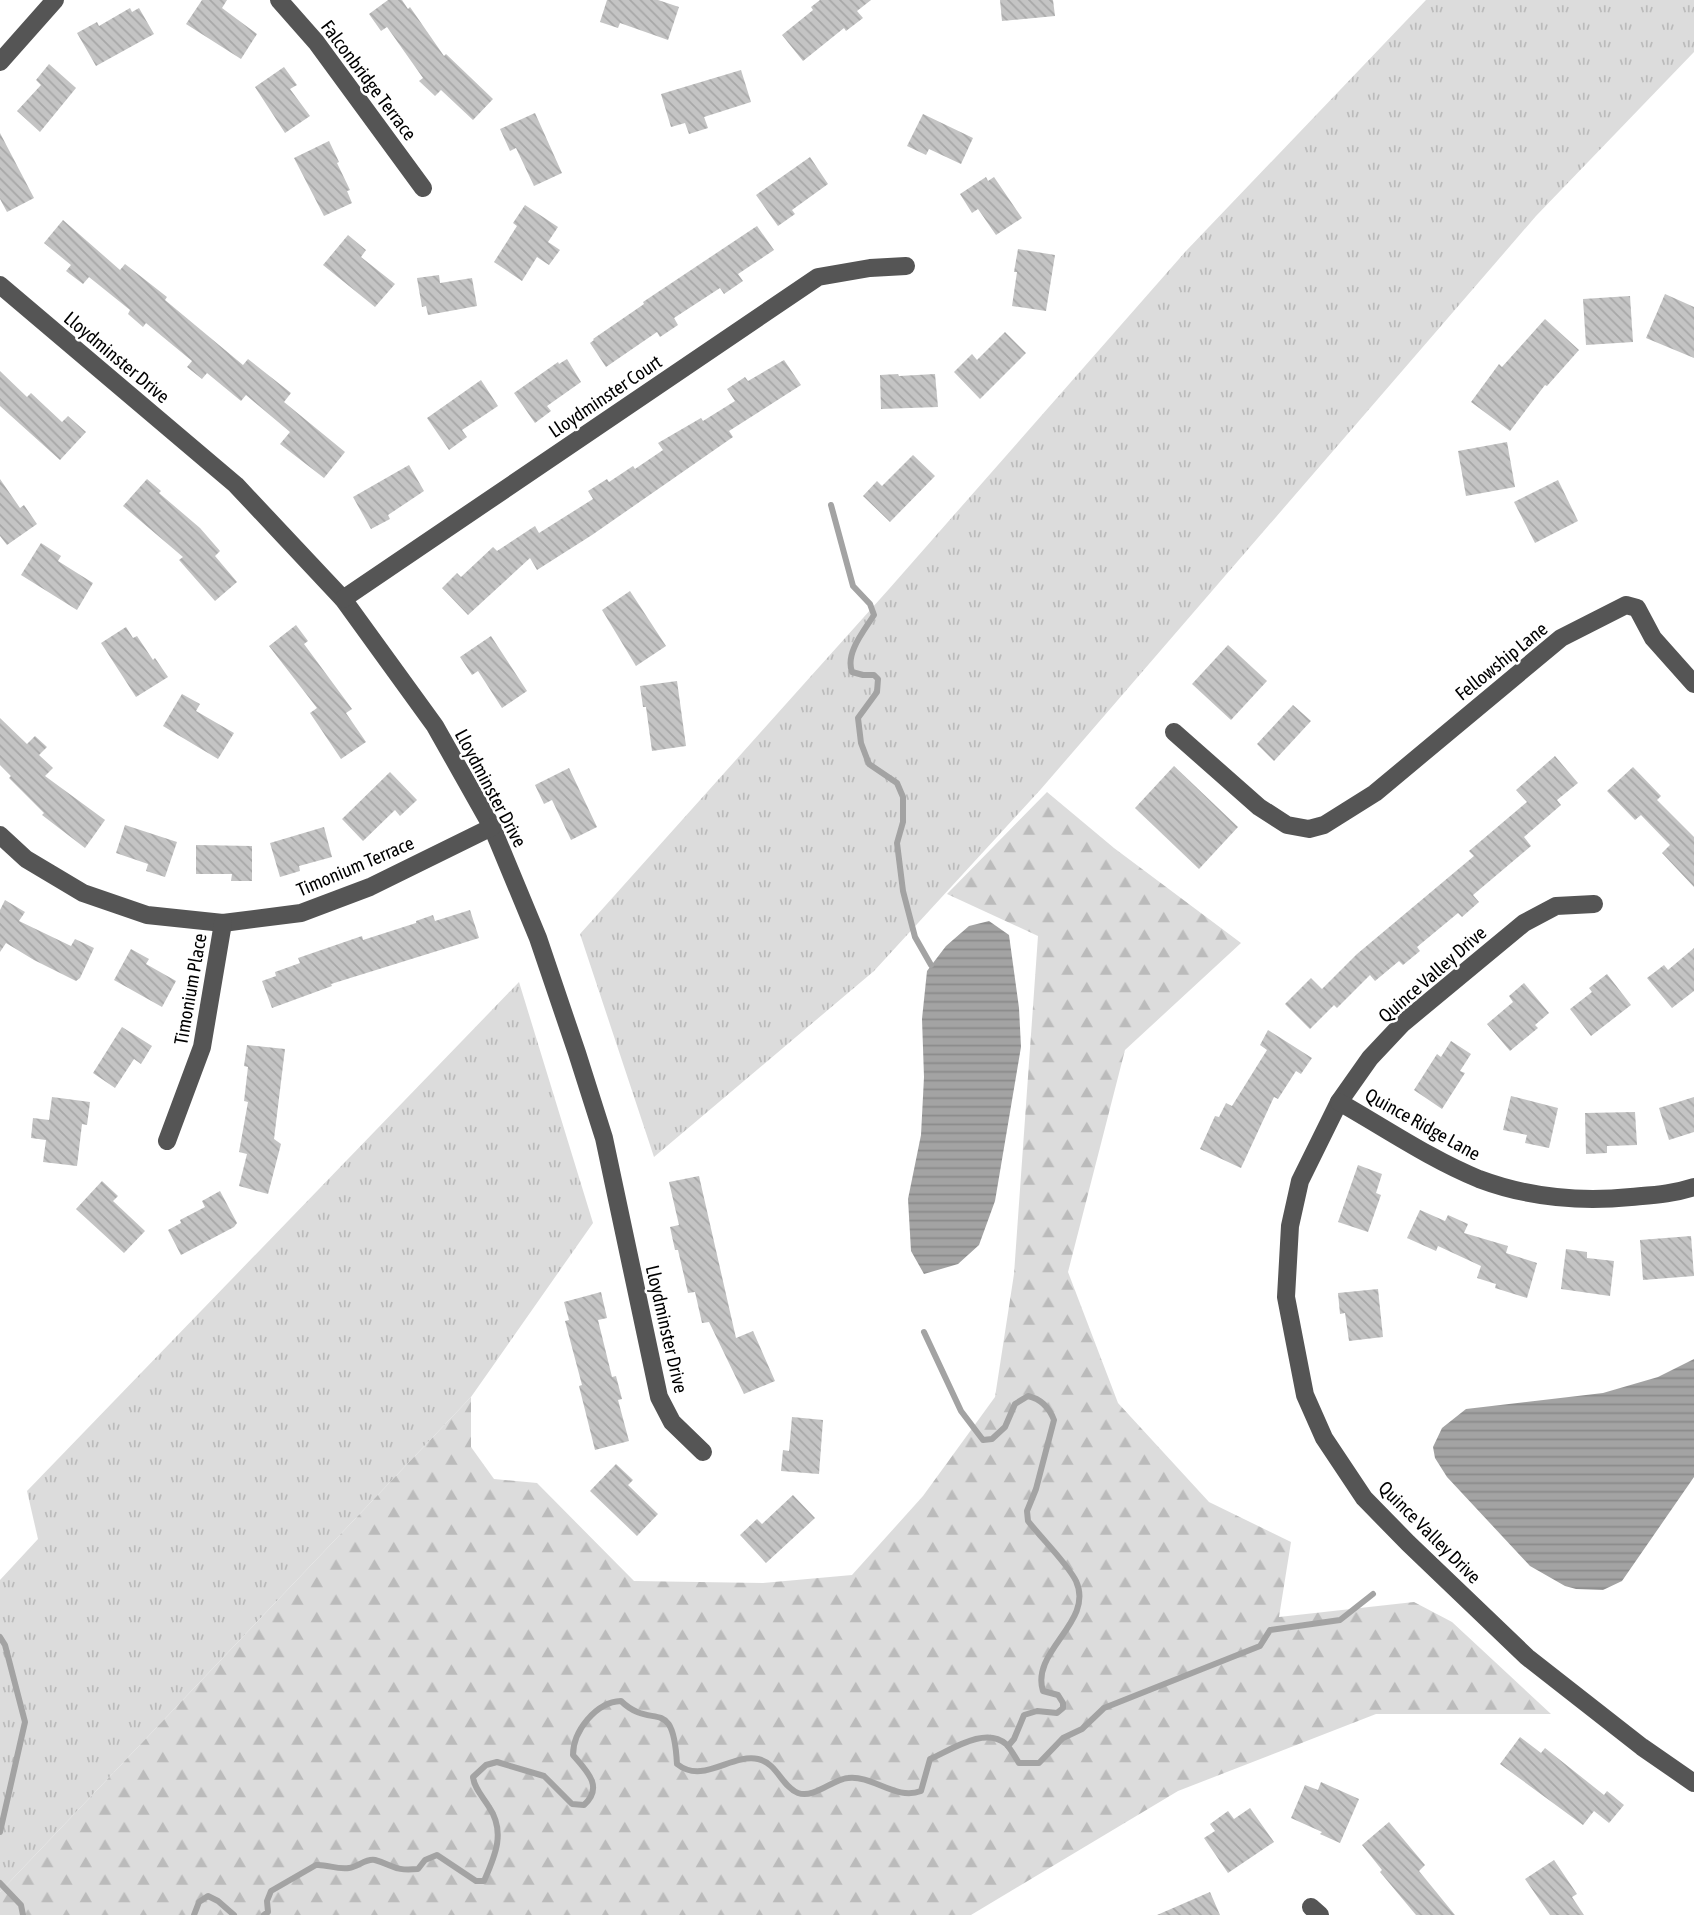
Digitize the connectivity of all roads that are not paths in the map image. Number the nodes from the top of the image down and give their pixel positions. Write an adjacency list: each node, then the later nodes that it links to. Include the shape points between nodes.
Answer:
1 (55, 0): 3 (street)
2 (279, 0): 4 (street, Falconbridge Terrace, via 316,42)
3 (0, 62)
4 (423, 188)
5 (905, 266): 7 (street, Lloydminster Court, via 818,277)
6 (0, 285): 7 (street, Lloydminster Drive, via 236,485)
7 (344, 599): 10 (street, Lloydminster Drive, via 435,726)
8 (1694, 684): 9 (street, Fellowship Lane, via 1653,638 1637,608 1626,605 1561,638 1375,793 1324,825 1309,829 1287,825 1259,807)
9 (1174, 732)
10 (492, 827): 13 (street, Timonium Terrace, via 370,887 301,913); 17 (street, Lloydminster Drive, via 538,938 604,1138 659,1397 671,1422)
11 (0, 835): 13 (street, Timonium Terrace, via 26,859 83,893 147,915)
12 (1594, 904): 14 (street, Quince Valley Drive, via 1556,906 1524,923 1402,1024 1370,1058)
13 (223, 923): 15 (street, Timonium Place, via 202,1047)
14 (1339, 1102): 16 (street, Quince Ridge Lane, via 1480,1179 1538,1196 1603,1200); 18 (street, Quince Valley Drive, via 1300,1181 1290,1226 1286,1297 1305,1395 1324,1438 1364,1498 1527,1657)
15 (167, 1141)
16 (1694, 1188)
17 (703, 1452)
18 (1694, 1783)

